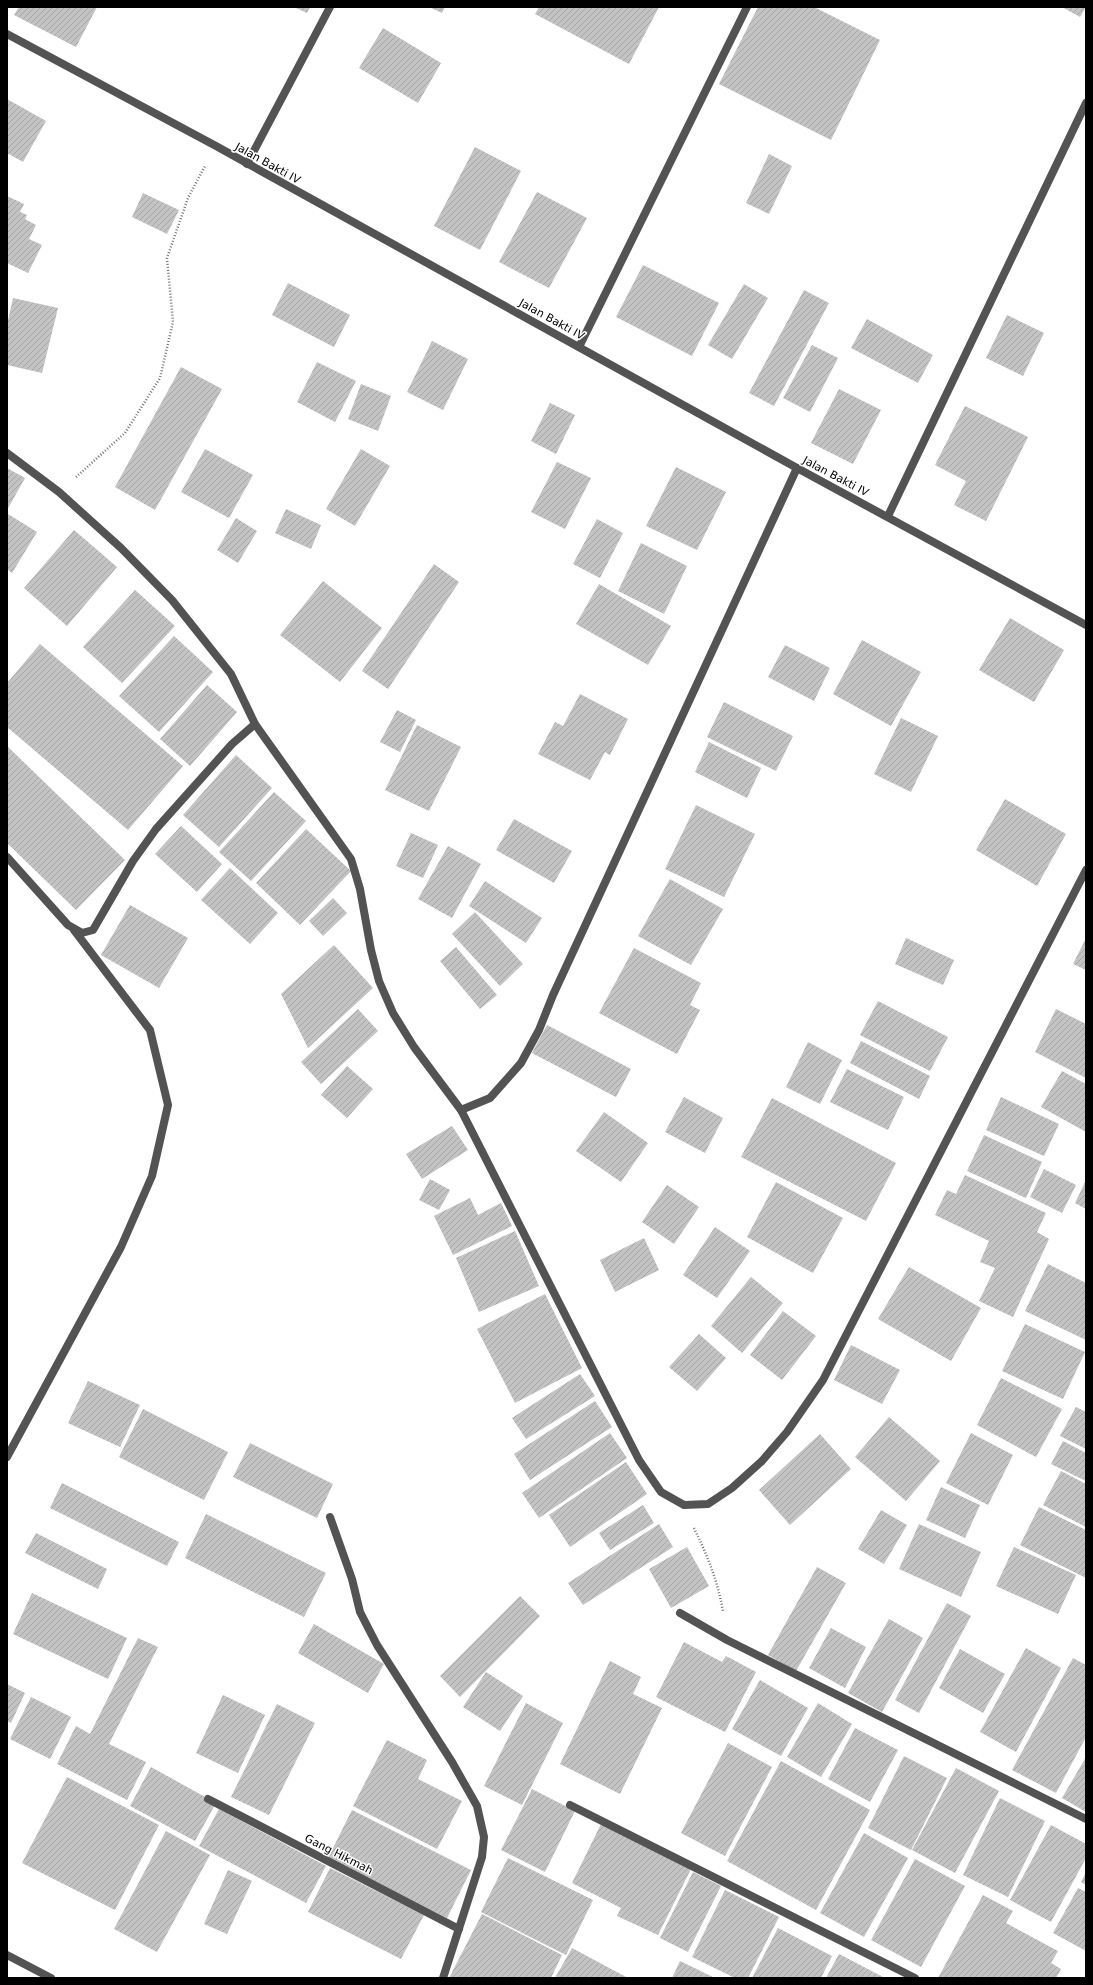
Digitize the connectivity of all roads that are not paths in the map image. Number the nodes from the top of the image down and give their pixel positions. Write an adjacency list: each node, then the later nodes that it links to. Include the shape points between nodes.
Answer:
1 (330, 7): 5 (street)
2 (747, 7): 6 (street)
3 (7, 34): 5 (street, Jalan Bakti IV)
4 (1086, 103): 9 (street)
5 (247, 164): 6 (street, Jalan Bakti IV)
6 (579, 347): 8 (street, Jalan Bakti IV)
7 (7, 453): 11 (street, via 59,492 121,548 172,600 231,674)
8 (797, 468): 9 (street, Jalan Bakti IV); 15 (street, via 556,988 539,1030 521,1063 490,1098)
9 (888, 516): 10 (street, Jalan Bakti IV)
10 (1086, 625)
11 (255, 724): 14 (street, via 232,744 156,829 133,861 93,930 82,933); 15 (street, via 351,858 379,981 393,1014)
12 (7, 857): 14 (street)
13 (1086, 870): 15 (street, via 823,1380 787,1432 762,1461 732,1488 708,1504 684,1505 661,1492 639,1460)
14 (74, 930): 16 (street, via 150,1030 168,1105 152,1176 121,1247)
15 (461, 1110)
16 (7, 1457)
17 (330, 1517): 22 (street, via 352,1578 360,1612 377,1645 452,1762 481,1817 484,1837 482,1857)
18 (680, 1613): 21 (street, via 727,1640)
19 (208, 1799): 22 (street, Gang Hikmah)
20 (570, 1805): 26 (street)
21 (1086, 1819)
22 (459, 1929): 25 (street)
23 (7, 1955): 24 (street)
24 (51, 1978)
25 (443, 1978)
26 (915, 1978)

